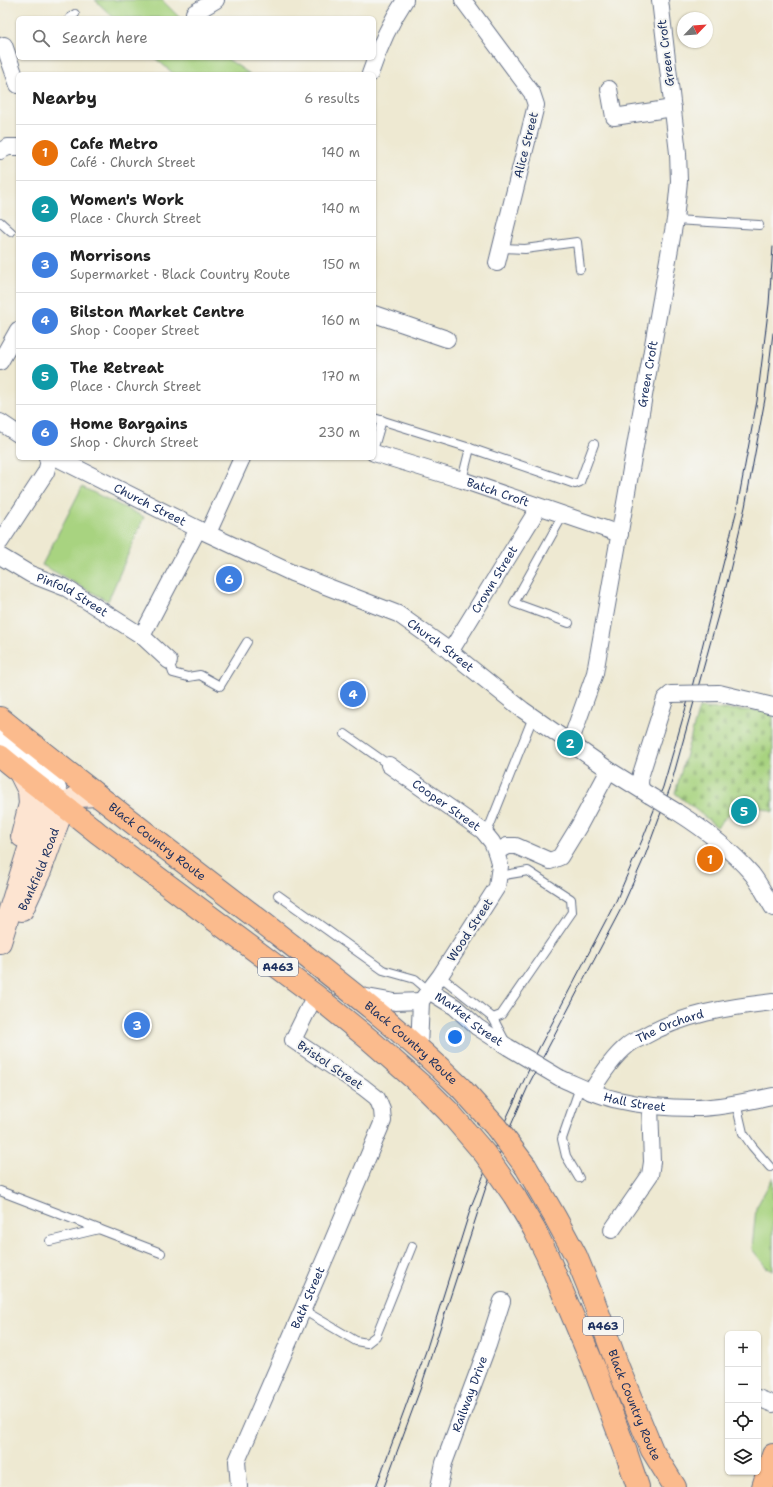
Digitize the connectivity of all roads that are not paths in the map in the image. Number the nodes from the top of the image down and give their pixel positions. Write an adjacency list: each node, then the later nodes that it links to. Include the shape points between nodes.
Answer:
1 (216, 0): 5 (street)
2 (405, 0): 7 (street, via 392,21)
3 (463, 0): 20 (street, Alice Street, via 532,93 536,105)
4 (660, 0): 13 (street, Green Croft)
5 (194, 13)
6 (4, 45): 8 (street)
7 (376, 57)
8 (14, 59): 10 (street)
9 (375, 60): 11 (street)
10 (16, 72)
11 (371, 72)
12 (609, 89): 13 (street, via 614,117)
13 (673, 108): 16 (street, Green Croft, via 679,181)
14 (16, 147): 15 (street)
15 (0, 151)
16 (675, 220): 18 (lane); 40 (street, Green Croft)
17 (0, 222): 19 (lane)
18 (759, 225)
19 (11, 232)
20 (498, 256): 21 (lane, via 525,249 577,242)
21 (580, 269)
22 (376, 315): 24 (street)
23 (16, 334): 25 (street)
24 (447, 339)
25 (0, 362)
26 (378, 419): 29 (lane); 31 (lane)
27 (0, 422): 28 (street)
28 (16, 433)
29 (376, 434)
30 (594, 444): 31 (lane, via 580,482 575,484)
31 (470, 448): 36 (lane)
32 (376, 454): 36 (street, Batch Croft)
33 (48, 460): 41 (street, via 46,472)
34 (61, 460): 39 (street, Church Street)
35 (241, 460): 39 (street)
36 (462, 480): 37 (street, Batch Croft)
37 (539, 507): 38 (street, Batch Croft); 46 (street, Crown Street)
38 (563, 515): 40 (street, Batch Croft); 43 (lane, via 514,603)
39 (203, 531): 44 (street, via 176,568); 46 (street, Church Street, via 292,573 398,614)
40 (620, 534): 53 (street, Green Croft, via 595,673)
41 (0, 542)
42 (0, 556): 44 (street, Pinfold Street, via 30,574 66,588)
43 (569, 623)
44 (142, 636): 47 (street, Pinfold Street)
45 (247, 642): 47 (lane, via 220,686 200,675 188,677 173,673)
46 (450, 652): 49 (street, Church Street)
47 (169, 661)
48 (773, 706): 58 (street, bridge, via 719,694 671,694 665,699 641,774 640,782)
49 (533, 717): 53 (street, Church Street); 61 (lane)
50 (0, 718): 59 (highway, Black Country Route / A463)
51 (0, 733): 60 (street, via 54,780)
52 (345, 734): 55 (lane)
53 (570, 742): 56 (street, Church Street)
54 (0, 756): 57 (highway, Black Country Route / A463)
55 (389, 765): 61 (street, Cooper Street)
56 (609, 770): 58 (street, Church Street); 62 (street, via 560,857 550,861 516,846 507,846)
57 (20, 773): 60 (highway, Black Country Route / A463); 66 (street, Bankfield Road, via 29,791 30,804 12,867)
58 (645, 792): 65 (street, Church Street, bridge, via 698,825 735,856 753,875)
59 (97, 795): 60 (street, via 79,796); 71 (highway, Black Country Route / A463)
60 (64, 805): 67 (street, via 53,808 38,820); 68 (street, Bankfield Road, via 40,871); 70 (highway, Black Country Route / A463)
61 (486, 835): 62 (street, Cooper Street)
62 (496, 852): 63 (street, Wood Street, via 500,866)
63 (499, 876): 69 (street, Wood Street, via 497,887); 74 (lane, via 528,871 571,899 572,912 502,1015)
64 (278, 895): 72 (lane, via 383,970 415,979)
65 (773, 908)
66 (0, 927)
67 (0, 942)
68 (0, 955)
69 (440, 976): 72 (street, Wood Street); 74 (lane)
70 (315, 995): 81 (street, Bristol Street, via 293,1040 364,1087 377,1098); 97 (highway, Black Country Route / A463, bridge, via 370,1040 449,1112 485,1154 515,1196 547,1255 597,1374)
71 (356, 995): 72 (street, via 395,1002); 76 (highway, Black Country Route / A463)
72 (425, 996): 75 (street, Market Street, via 454,1008); 76 (street)
73 (773, 1002): 77 (street, The Orchard, via 732,1007 658,1028 627,1046)
74 (493, 1018): 75 (lane)
75 (508, 1047): 77 (street, Hall Street, bridge, via 560,1078)
76 (419, 1048): 98 (highway, Black Country Route / A463, bridge, via 461,1088 496,1127 526,1167 576,1256 652,1450)
77 (586, 1090): 80 (street, Hall Street, via 617,1100); 83 (lane, via 562,1139 566,1156)
78 (773, 1096): 79 (street, Hall Street)
79 (736, 1103): 80 (street, Hall Street, via 695,1108); 82 (lane, via 743,1133)
80 (650, 1106): 86 (street, via 650,1175)
81 (382, 1110): 91 (street, Bath Street, via 383,1121)
82 (770, 1167)
83 (579, 1178)
84 (0, 1191): 85 (lane)
85 (98, 1229): 87 (lane); 89 (lane)
86 (612, 1230)
87 (50, 1241)
88 (412, 1246): 91 (lane, via 376,1336 368,1343 356,1341)
89 (160, 1253)
90 (502, 1301): 96 (street, Railway Drive, via 444,1463)
91 (303, 1310): 95 (street, Bath Street, via 237,1461)
92 (761, 1399): 93 (street)
93 (773, 1404)
94 (772, 1459): 99 (highway); 100 (highway)
95 (239, 1487)
96 (439, 1487)
97 (638, 1487)
98 (675, 1487)
99 (763, 1487)
100 (772, 1487)

